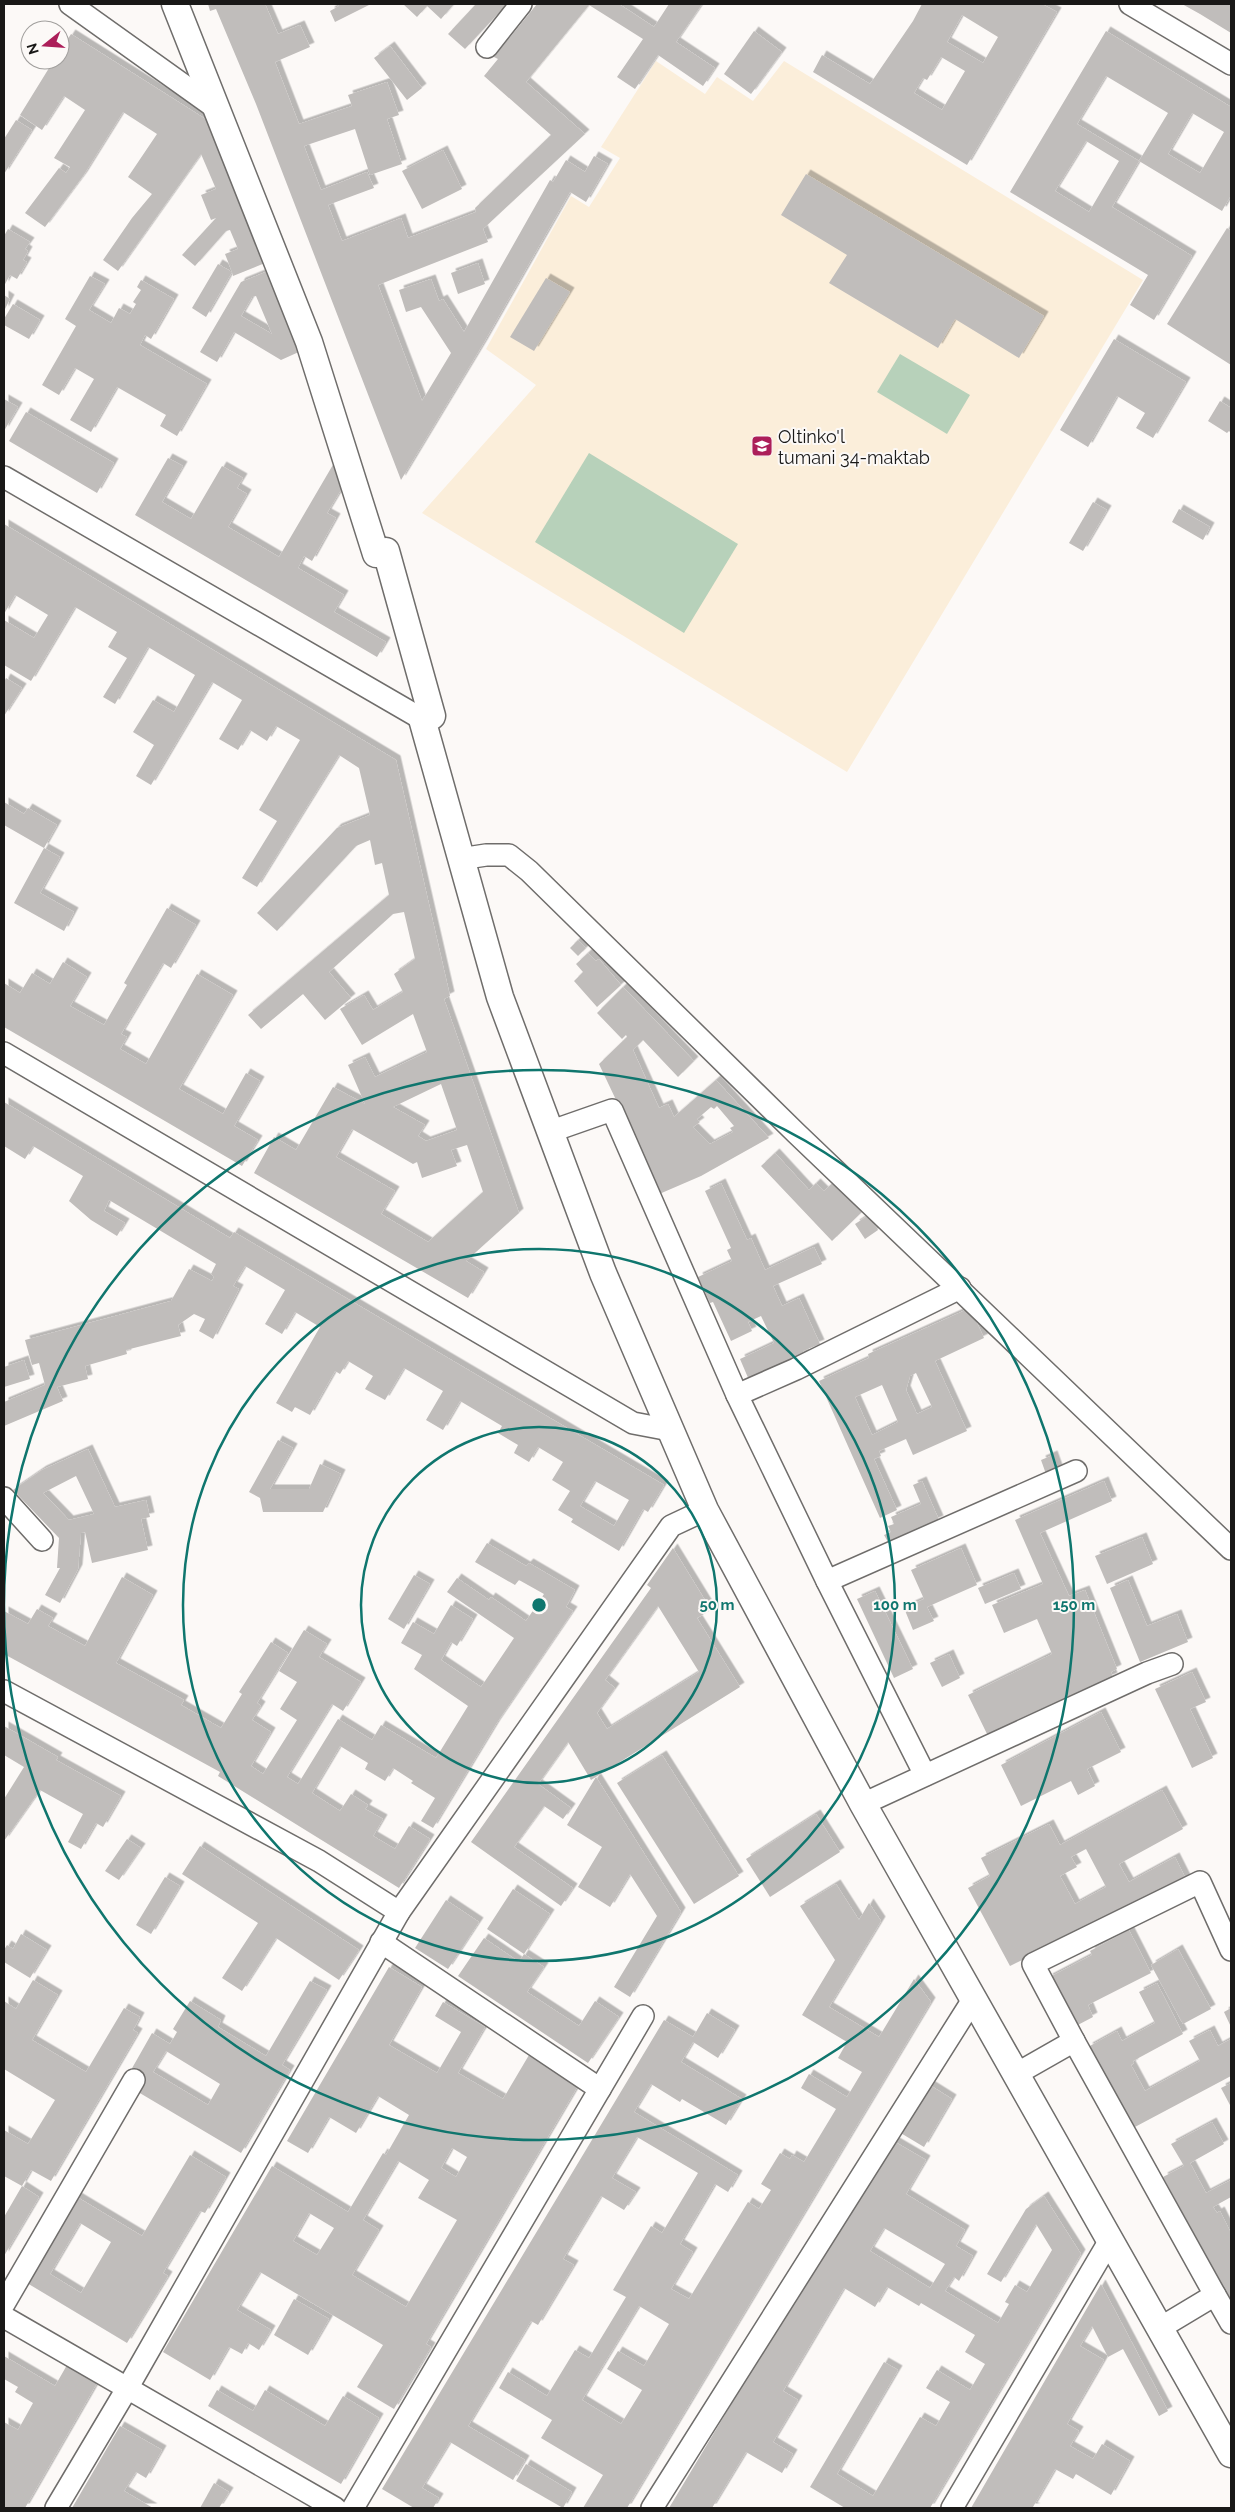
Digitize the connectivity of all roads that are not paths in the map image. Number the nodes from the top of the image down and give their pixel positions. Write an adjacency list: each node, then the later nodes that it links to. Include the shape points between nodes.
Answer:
1 (70, 4): 7 (street)
2 (175, 4): 7 (street)
3 (521, 4): 5 (street)
4 (1130, 4): 6 (street)
5 (487, 48)
6 (1231, 64)
7 (217, 109): 9 (street, via 308,342 376,554 386,551 432,716)
8 (4, 477): 9 (street)
9 (422, 719): 10 (street)
10 (460, 859): 12 (street, via 500,998); 13 (street, via 509,855 529,871 796,1133)
11 (4, 1053): 15 (street, via 633,1423)
12 (549, 1132): 14 (street, via 612,1110); 15 (street, via 603,1273)
13 (960, 1288): 14 (street); 20 (street)
14 (737, 1395): 21 (street)
15 (670, 1430): 18 (street)
16 (1076, 1471): 21 (street)
17 (4, 1498): 19 (street)
18 (705, 1510): 25 (street); 26 (street, via 671,1526)
19 (42, 1540)
20 (1231, 1549)
21 (827, 1581): 24 (street)
22 (1172, 1664): 24 (street)
23 (4, 1690): 26 (street, via 319,1861)
24 (925, 1775): 25 (street)
25 (863, 1804): 29 (street)
26 (399, 1912): 27 (street)
27 (381, 1942): 34 (street); 41 (street)
28 (1231, 1950): 31 (street, via 1200,1882 1033,1964)
29 (974, 1998): 32 (street); 46 (street)
30 (643, 2016): 34 (street)
31 (1074, 2041): 32 (street); 36 (street)
32 (1016, 2074): 35 (street)
33 (134, 2080): 37 (street)
34 (600, 2089): 45 (street)
35 (1110, 2240): 40 (street); 47 (street)
36 (1215, 2295): 39 (street); 40 (street)
37 (4, 2304)
38 (4, 2317): 41 (street)
39 (1231, 2323)
40 (1160, 2328): 42 (street)
41 (128, 2387): 43 (street); 44 (street)
42 (1231, 2454)
43 (56, 2508)
44 (334, 2508)
45 (353, 2508)
46 (652, 2508)
47 (952, 2508)

